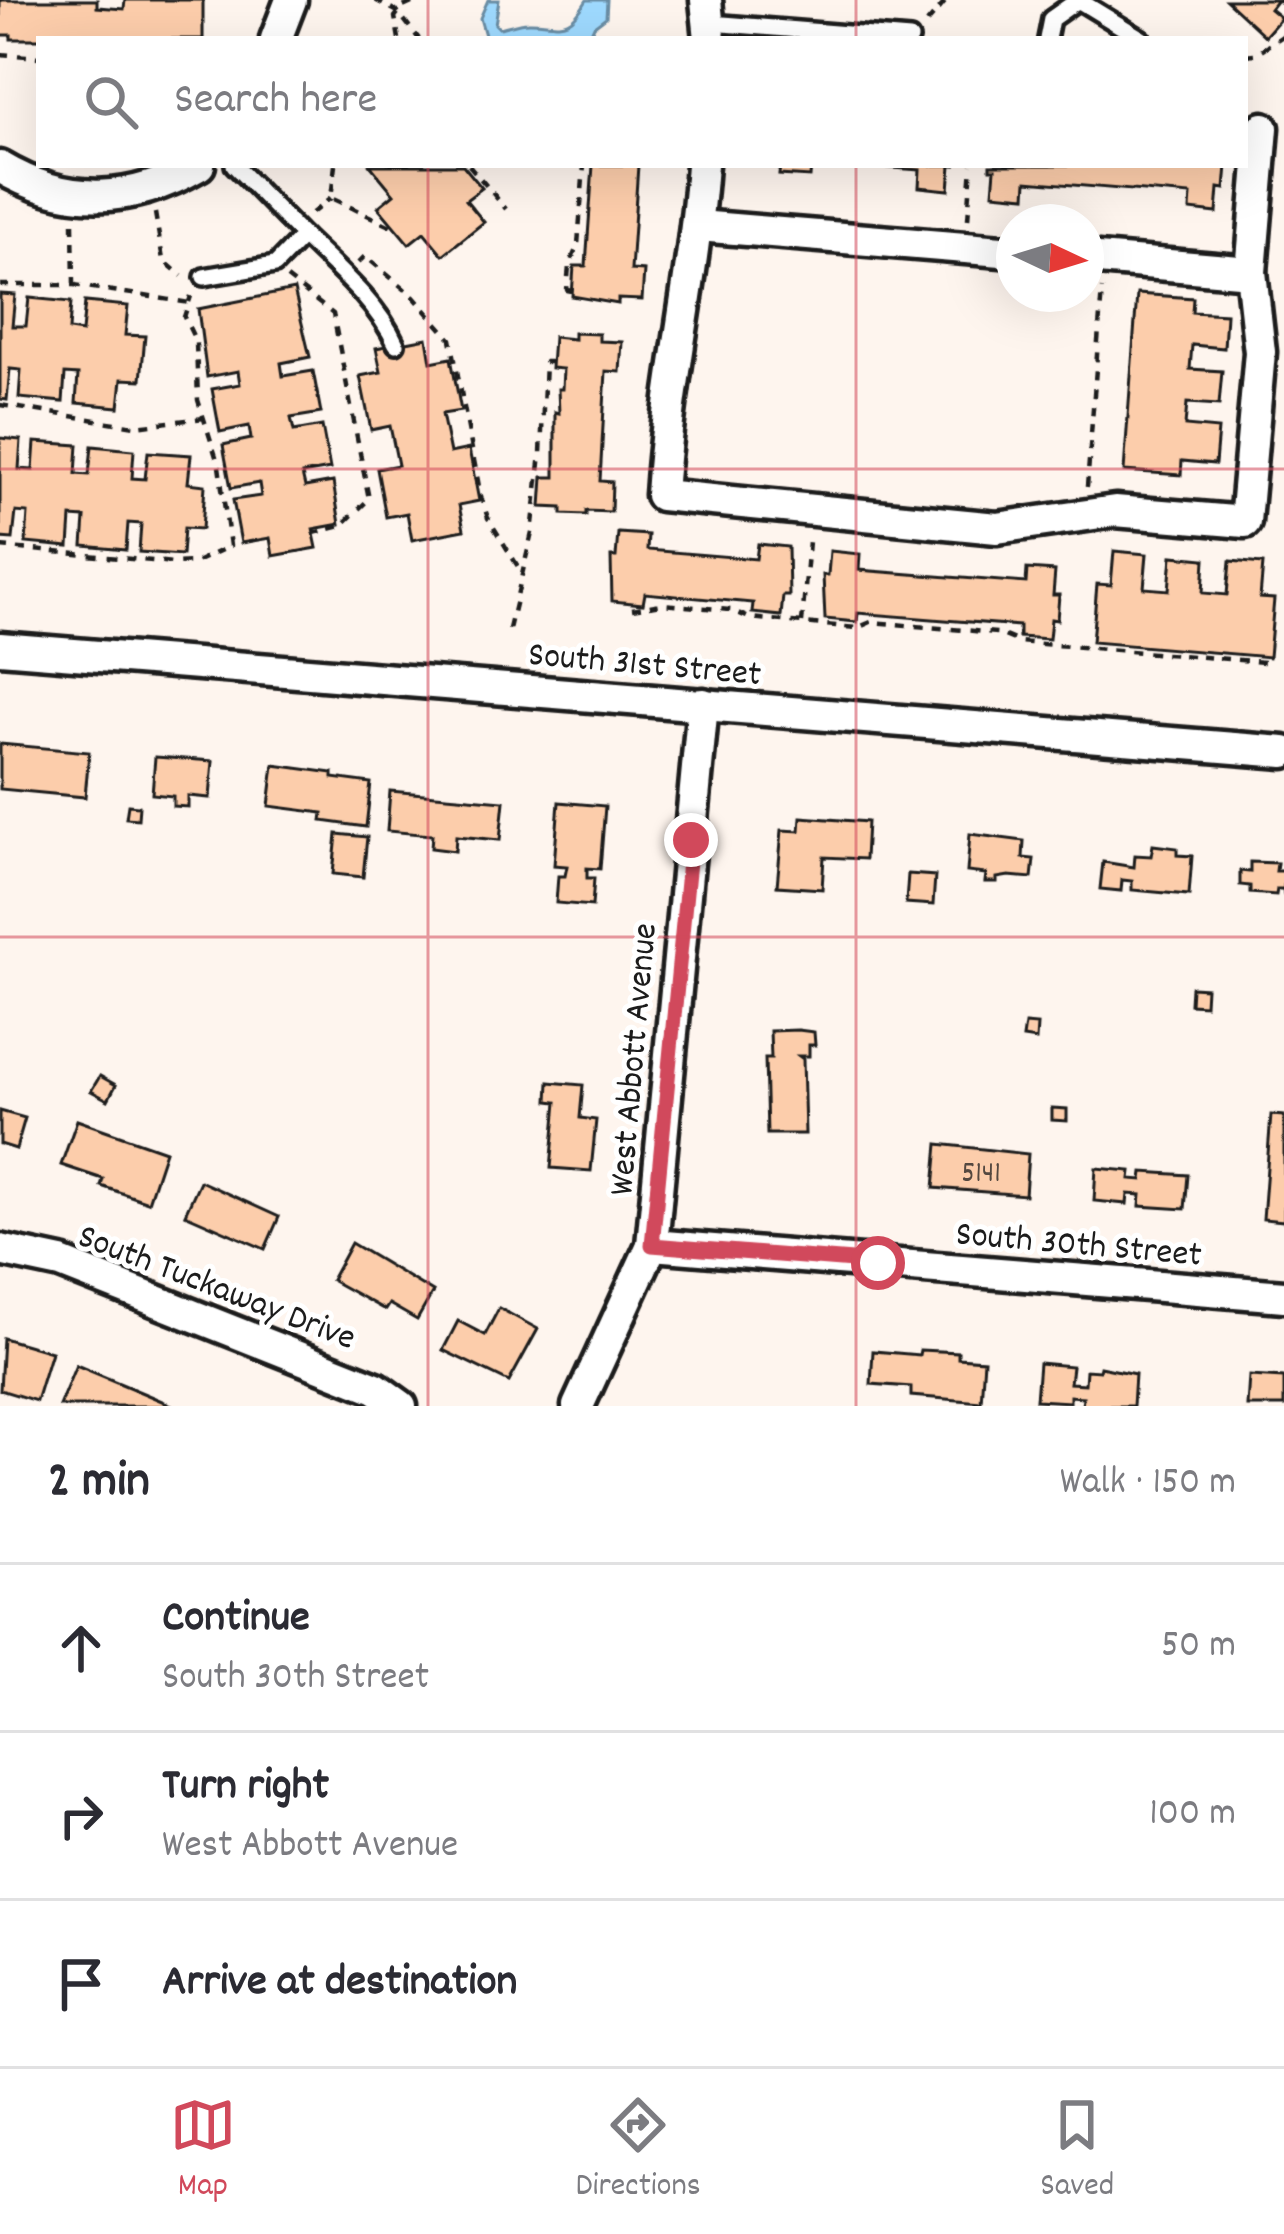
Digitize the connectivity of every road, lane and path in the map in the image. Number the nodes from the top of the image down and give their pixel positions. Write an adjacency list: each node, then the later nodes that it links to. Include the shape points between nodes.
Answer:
1 (291, 0): 8 (street)
2 (375, 0): 5 (path)
3 (419, 0): 5 (path)
4 (947, 0): 12 (path)
5 (398, 12): 9 (path); 10 (path)
6 (709, 21): 11 (lane)
7 (1284, 35): 16 (path)
8 (277, 36)
9 (398, 36)
10 (417, 36)
11 (876, 36)
12 (923, 36)
13 (1048, 36): 14 (lane, via 1052,19 1078,0)
14 (1137, 36)
15 (0, 54): 17 (path)
16 (1248, 55)
17 (36, 57)
18 (1263, 128): 37 (street)
19 (0, 167): 28 (street, via 32,186)
20 (194, 168): 27 (street)
21 (237, 168): 32 (lane)
22 (334, 168): 31 (path, via 331,198)
23 (472, 168): 29 (path)
24 (584, 168): 42 (path)
25 (702, 168): 30 (street)
26 (972, 168): 33 (path)
27 (152, 188): 28 (street); 43 (path, via 160,252 188,280)
28 (74, 194): 41 (path)
29 (506, 209)
30 (698, 226): 33 (street); 49 (street, via 666,412 662,495)
31 (397, 229)
32 (303, 236): 36 (lane); 39 (lane)
33 (965, 248): 34 (street)
34 (996, 251)
35 (1104, 259): 37 (street)
36 (275, 265): 38 (lane); 51 (path, via 333,314 369,499 341,526)
37 (1251, 272): 50 (street, via 1260,352 1245,522)
38 (204, 277)
39 (345, 277): 45 (lane); 53 (path, via 365,256 451,339 481,497)
40 (0, 285): 41 (path)
41 (74, 285): 43 (path)
42 (572, 291)
43 (190, 304): 48 (path, via 184,317 196,342)
44 (1093, 312): 50 (path)
45 (396, 344)
46 (552, 362): 53 (path, via 544,362 541,454)
47 (0, 405): 48 (path, via 135,426)
48 (204, 418): 52 (path, via 230,546 174,563)
49 (812, 511): 50 (street, via 997,528); 55 (path)
50 (1085, 515)
51 (314, 532)
52 (0, 547)
53 (522, 573): 56 (path)
54 (632, 609): 55 (path, via 661,604)
55 (802, 623): 58 (path, via 872,622)
56 (509, 629)
57 (0, 648): 59 (street, South 31st Street)
58 (1265, 662)
59 (704, 704): 60 (street, South 31st Street); 61 (street, West Abbott Avenue)
60 (1284, 752)
61 (652, 1245): 63 (street, South 30th Street); 65 (street, West Abbott Avenue)
62 (0, 1250): 64 (street, South Tuckaway Drive, via 61,1263 376,1388)
63 (1284, 1296)
64 (400, 1406)
65 (578, 1406)

